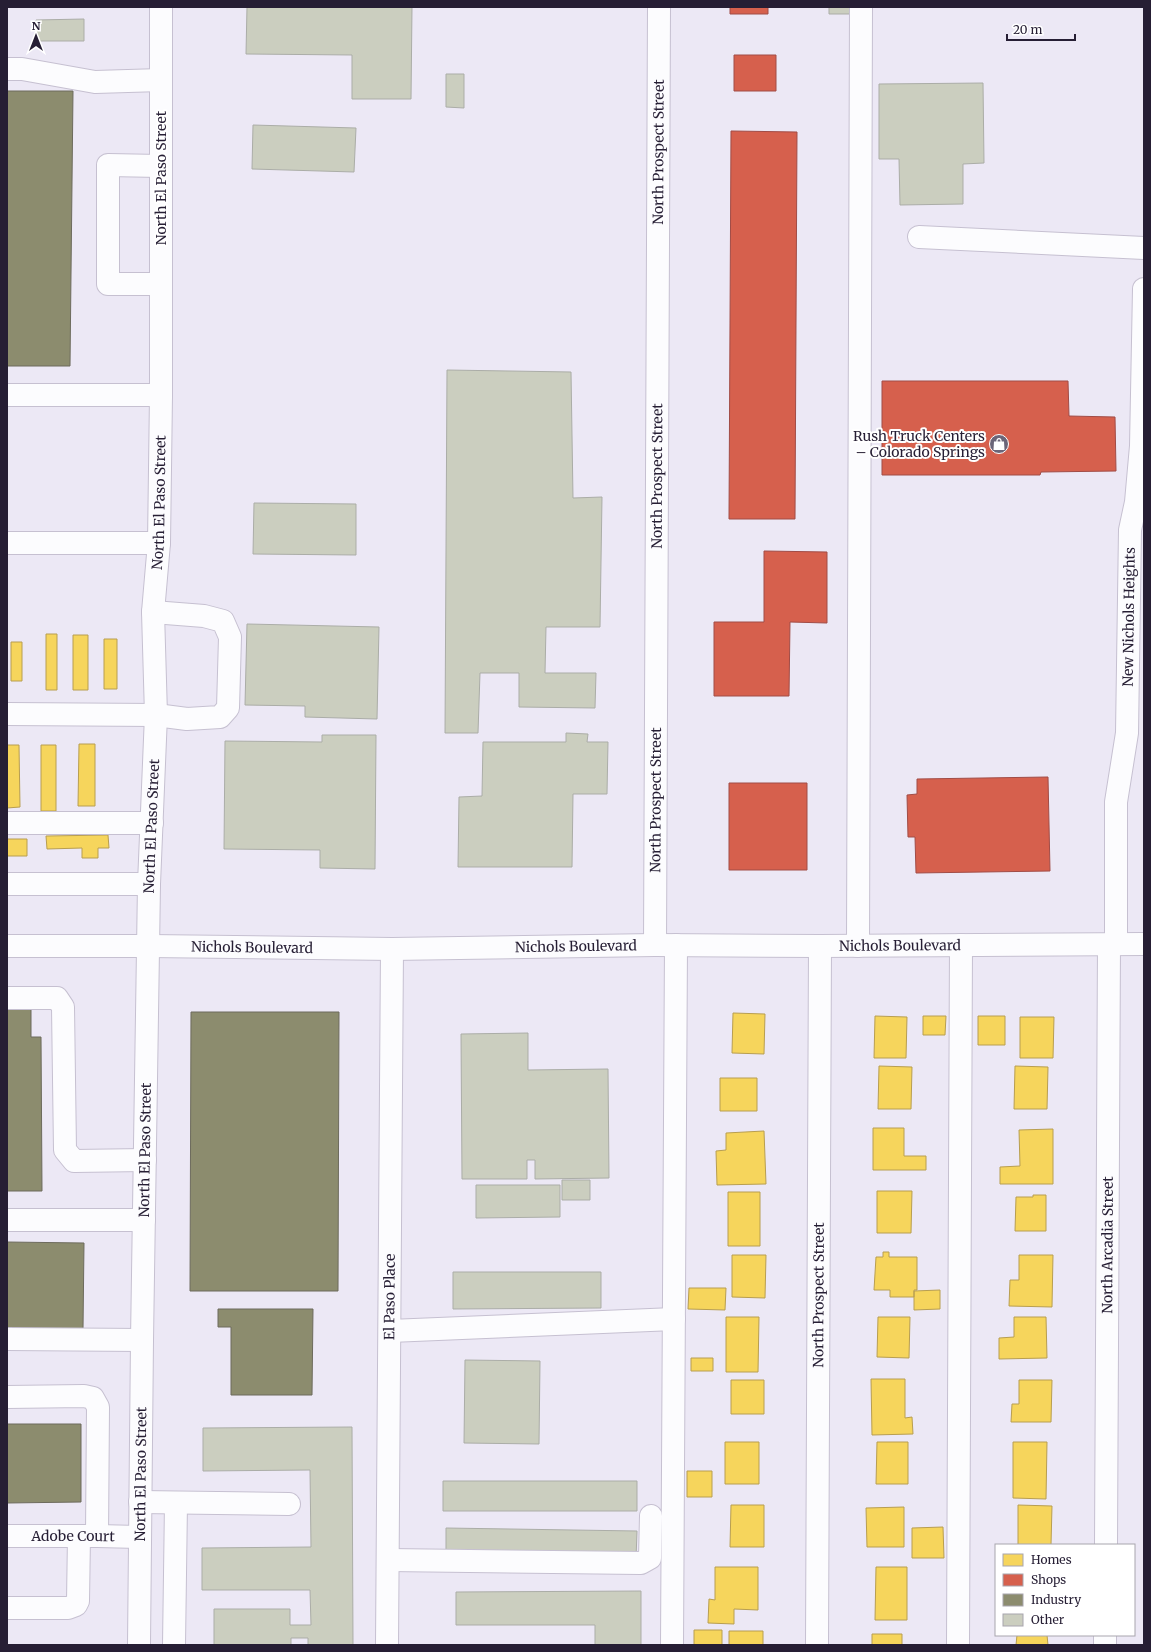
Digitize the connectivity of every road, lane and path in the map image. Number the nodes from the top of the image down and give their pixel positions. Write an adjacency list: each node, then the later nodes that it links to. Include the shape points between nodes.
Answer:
1 (161, 7): 5 (street, North El Paso Street)
2 (659, 7): 26 (street, North Prospect Street)
3 (861, 7): 32 (street)
4 (7, 69): 5 (street, via 22,69 95,82)
5 (161, 80): 6 (street, North El Paso Street)
6 (160, 166): 9 (street, North El Paso Street); 9 (street, via 108,165 108,284)
7 (919, 237): 8 (street)
8 (1144, 248)
9 (161, 284): 12 (street, North El Paso Street)
10 (1144, 289): 13 (street, New Nichols Heights)
11 (7, 395): 12 (street)
12 (161, 395): 16 (street, North El Paso Street)
13 (1142, 447): 14 (street, New Nichols Heights)
14 (1140, 502): 24 (street, New Nichols Heights, via 1130,530 1127,734 1116,802)
15 (7, 543): 16 (street)
16 (159, 543): 17 (street, North El Paso Street)
17 (153, 612): 19 (street, North El Paso Street); 19 (street, via 204,616 223,621 230,637 228,708 220,717 187,719)
18 (7, 714): 19 (street)
19 (156, 715): 21 (street, North El Paso Street)
20 (7, 823): 21 (street)
21 (152, 823): 23 (street, North El Paso Street)
22 (7, 884): 23 (street)
23 (150, 884): 30 (street, North El Paso Street)
24 (1112, 944): 25 (street, Nichols Boulevard); 28 (street, Nichols Boulevard); 50 (street, North Arcadia Street)
25 (1144, 944)
26 (655, 945): 27 (street, Nichols Boulevard); 33 (street, Nichols Boulevard)
27 (676, 945): 31 (street, Nichols Boulevard); 38 (street)
28 (961, 945): 32 (street, Nichols Boulevard); 58 (street)
29 (7, 946): 30 (street, Nichols Boulevard)
30 (149, 946): 33 (street, Nichols Boulevard); 35 (street, North El Paso Street)
31 (820, 946): 32 (street, Nichols Boulevard); 57 (street, North Prospect Street)
32 (858, 946)
33 (392, 949): 39 (street, El Paso Place)
34 (7, 998): 35 (street, via 57,998 63,1007 65,1150 74,1161)
35 (145, 1160): 37 (street, North El Paso Street)
36 (7, 1220): 37 (street)
37 (144, 1220): 41 (street, North El Paso Street)
38 (674, 1318): 39 (street); 56 (street)
39 (390, 1331): 51 (street, El Paso Place)
40 (7, 1339): 41 (street)
41 (142, 1340): 43 (street, North El Paso Street)
42 (7, 1397): 48 (street, via 93,1398 98,1408)
43 (140, 1502): 44 (street); 49 (street, North El Paso Street)
44 (176, 1503): 45 (street); 54 (street)
45 (289, 1504)
46 (651, 1516): 51 (street, via 650,1558 641,1563)
47 (7, 1536): 48 (street, Adobe Court)
48 (88, 1536): 49 (street, Adobe Court); 52 (street, via 76,1605 68,1608)
49 (139, 1538): 53 (street, North El Paso Street)
50 (1106, 1544)
51 (388, 1560): 55 (street, El Paso Place)
52 (7, 1608)
53 (139, 1645)
54 (174, 1645)
55 (388, 1645)
56 (672, 1645)
57 (817, 1645)
58 (958, 1645)

